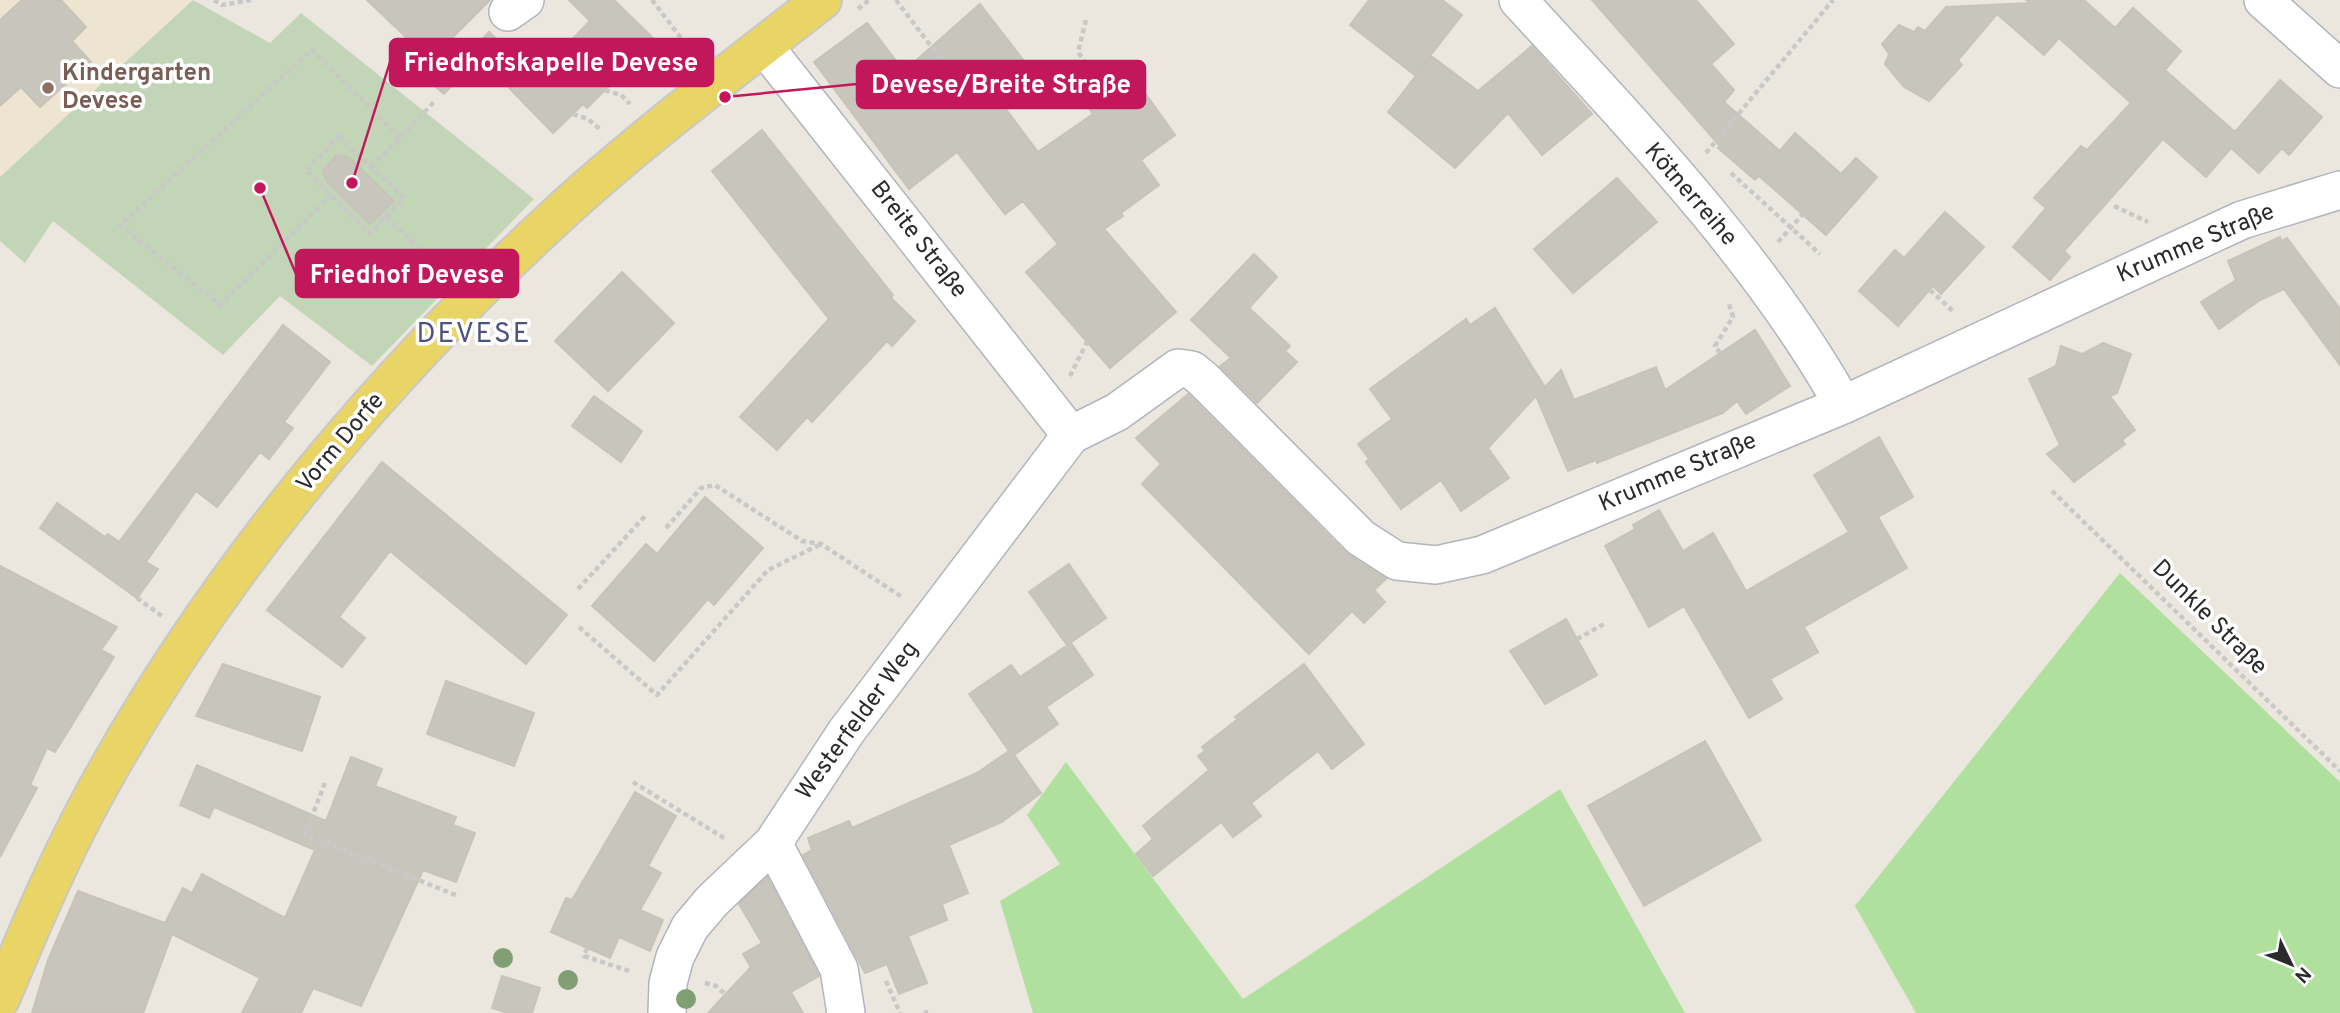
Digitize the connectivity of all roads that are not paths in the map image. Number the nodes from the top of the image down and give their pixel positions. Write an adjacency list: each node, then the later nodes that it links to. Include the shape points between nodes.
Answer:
1 (1518, 0): 7 (street, Kötnerreihe, via 1753,269)
2 (2263, 0): 5 (street)
3 (836, 8): 4 (main road, Vorm Dorfe)
4 (764, 46): 8 (street, Breite Straße); 10 (main road, Vorm Dorfe, via 565,209 489,279 392,381 300,492 198,626 141,714 53,874)
5 (2340, 69)
6 (2340, 190): 7 (street, Krumme Straße, via 2242,220)
7 (1843, 405): 8 (street, Krumme Straße, via 1482,555 1436,565 1397,561 1360,538 1249,422 1192,370 1178,368 1117,412)
8 (1071, 435): 9 (street, Westerfelder Weg, via 846,732)
9 (773, 843): 11 (street, Westerfelder Weg, via 690,927 674,957); 12 (street, via 839,969)
10 (0, 999)
11 (667, 1013)
12 (846, 1013)

